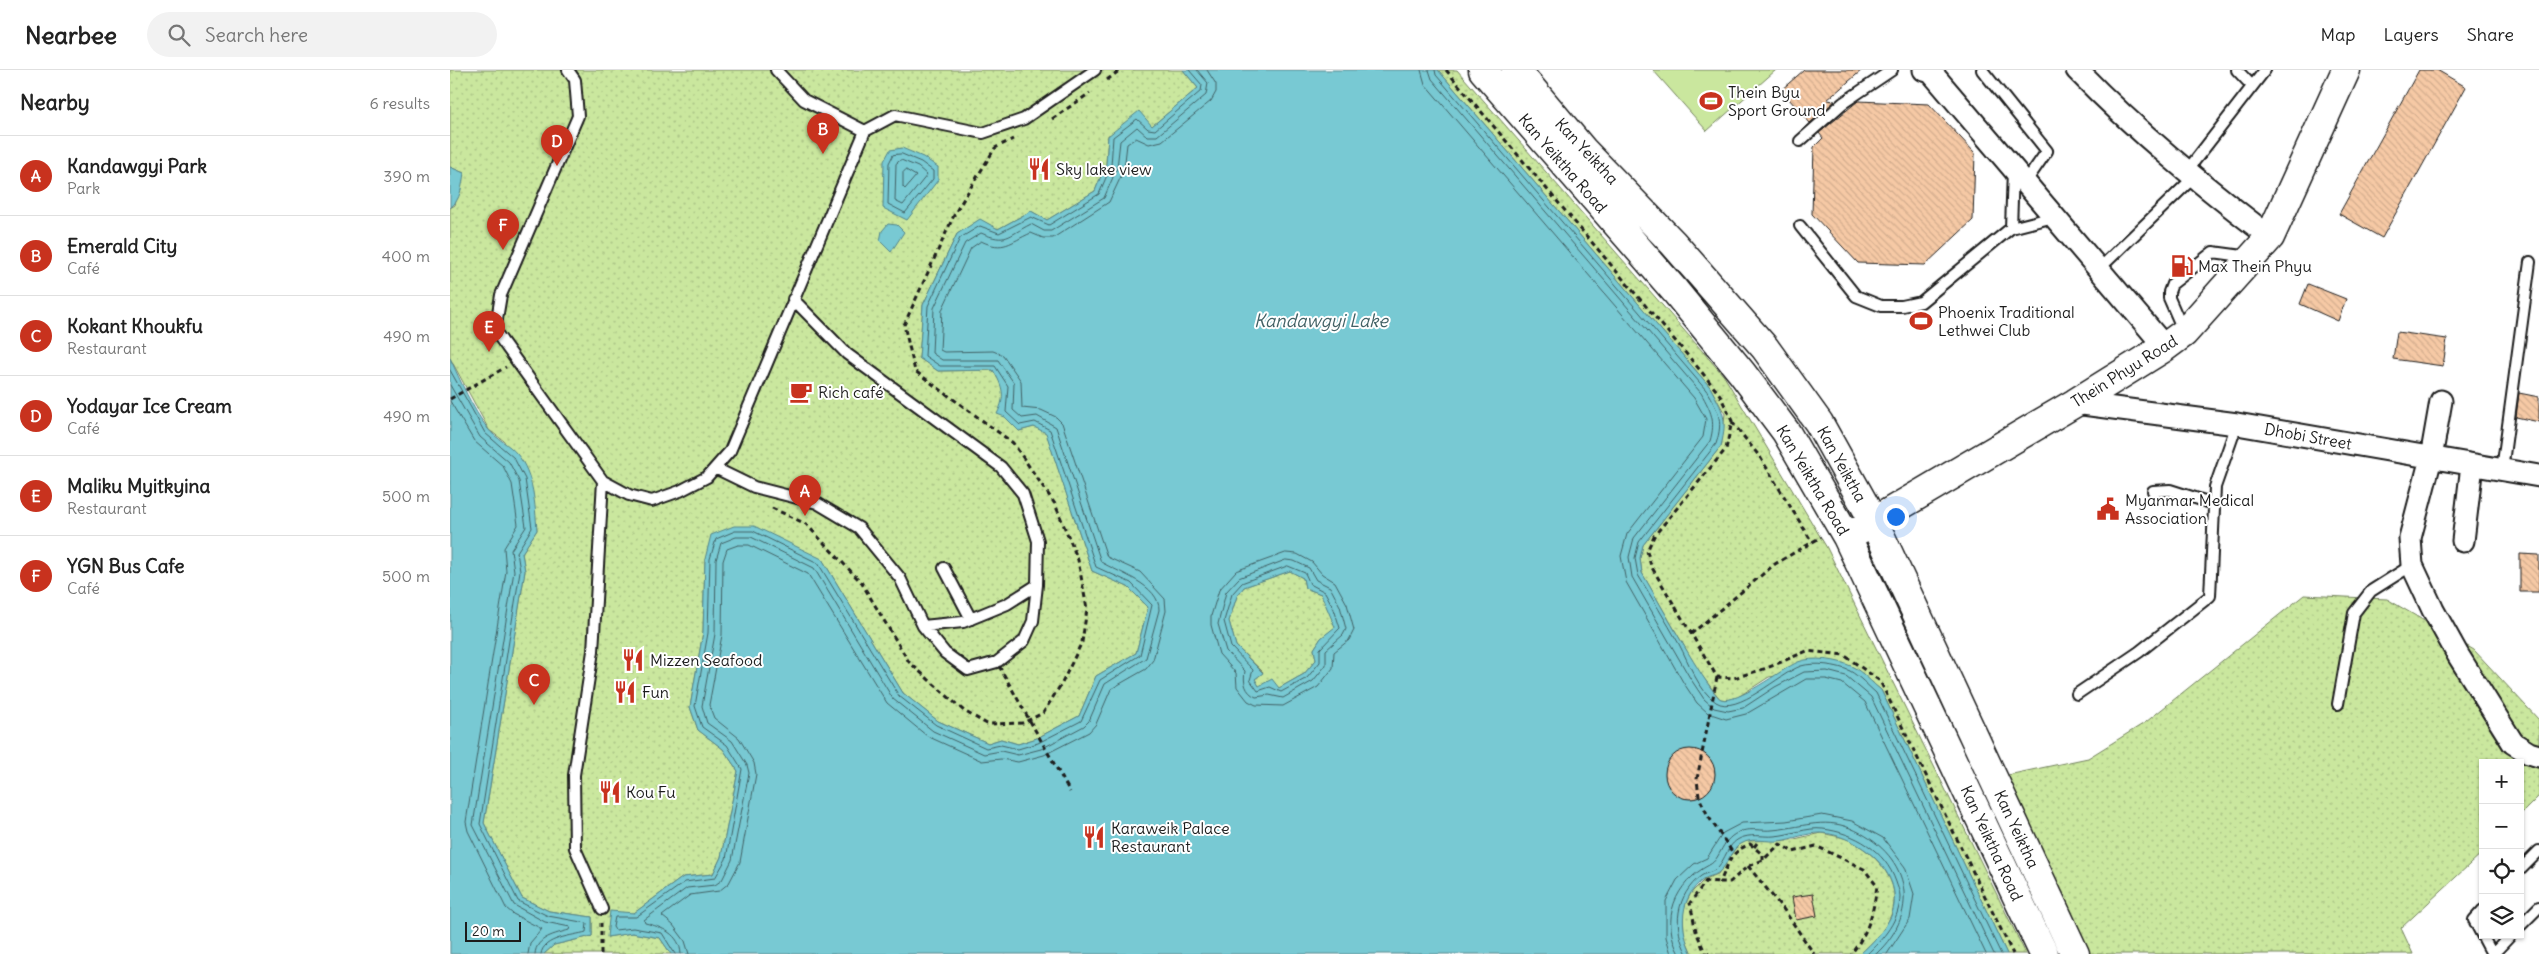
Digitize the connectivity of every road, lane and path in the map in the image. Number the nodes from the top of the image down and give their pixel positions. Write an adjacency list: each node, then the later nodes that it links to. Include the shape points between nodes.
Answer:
1 (568, 70): 27 (lane, via 575,80 578,116 501,295 495,331)
2 (776, 70): 15 (lane, via 804,100)
3 (1095, 70): 15 (lane, via 1024,119 983,133 895,115)
4 (1446, 70): 31 (path, via 1700,370 1720,395)
5 (1483, 70): 42 (main road, Kan Yeiktha Road, via 1742,373 1786,432)
6 (1516, 70): 41 (main road, Kan Yeiktha, via 1583,150 1673,243 1765,348 1819,423)
7 (1892, 70): 16 (lane, via 1843,103)
8 (1924, 70): 18 (street, via 1931,72)
9 (1982, 70): 18 (lane, via 2047,151)
10 (2077, 70): 17 (street)
11 (2237, 70): 14 (lane)
12 (2265, 70): 14 (lane)
13 (2346, 70): 22 (main road, Thein Phyu Road)
14 (2252, 86): 17 (lane)
15 (865, 131): 25 (lane)
16 (1800, 141)
17 (2189, 175): 22 (street); 24 (lane)
18 (2019, 176): 19 (street); 21 (lane)
19 (2054, 217): 21 (lane); 24 (street)
20 (1800, 226): 21 (lane, via 1856,296 1881,306 1921,302)
21 (2011, 228)
22 (2262, 247): 26 (main road, Thein Phyu Road); 26 (lane, via 2213,252 2172,284 2169,298)
23 (2530, 262): 36 (lane)
24 (2098, 270): 26 (street)
25 (793, 299): 35 (lane, via 730,451); 47 (lane, via 847,354 1001,467 1022,494 1038,541)
26 (2175, 340): 30 (main road, Thein Phyu Road)
27 (515, 361): 28 (path); 38 (lane)
28 (450, 399)
29 (2441, 401): 33 (street)
30 (2075, 403): 32 (street, Dhobi Street); 41 (main road, Thein Phyu Road)
31 (1732, 421): 44 (path, via 1760,457); 50 (path, via 1726,450 1654,536 1647,551 1650,566)
32 (2237, 424): 33 (street, Dhobi Street); 40 (lane, via 2214,487)
33 (2431, 458): 34 (street, Dhobi Street); 45 (street, via 2412,529)
34 (2472, 465): 36 (street, Dhobi Street); 43 (street)
35 (715, 468): 38 (lane, via 680,491 652,501 629,495); 49 (lane, via 754,487 817,503 859,528 900,578)
36 (2502, 470): 37 (street, Dhobi Street)
37 (2539, 476)
38 (603, 481): 66 (lane, via 593,651 574,775 575,848)
39 (2153, 491): 40 (lane, via 2170,490)
40 (2214, 504): 53 (lane, via 2210,596 2139,652)
41 (1874, 522): 42 (main road, Thein Phyu Road); 78 (main road, Kan Yeiktha)
42 (1847, 537): 44 (path, via 1826,535); 77 (main road, Kan Yeiktha Road)
43 (2463, 541)
44 (1812, 542): 50 (path, via 1750,583)
45 (2412, 565): 54 (lane, via 2371,591 2354,613); 55 (street, via 2454,648 2513,743)
46 (944, 568): 48 (lane)
47 (1037, 586): 48 (lane, via 1007,604); 49 (lane, via 1033,621 1024,641 997,662 968,670 945,653)
48 (971, 619): 49 (lane)
49 (923, 626)
50 (1691, 634): 52 (path)
51 (999, 666): 56 (path, bridge)
52 (1717, 677): 60 (path, via 1697,779 1699,796 1708,816); 76 (path, via 1734,678 1806,651 1844,656 1880,681)
53 (2077, 694)
54 (2338, 704)
55 (2539, 756)
56 (1070, 792)
57 (1757, 843): 58 (path)
58 (1754, 847): 60 (path, via 1750,844); 61 (path, via 1763,855)
59 (2539, 851): 63 (lane)
60 (1732, 853): 64 (path)
61 (1763, 860): 62 (path); 75 (path, via 1780,844 1794,852 1816,846 1864,869 1877,886 1872,917 1864,937)
62 (1748, 866): 64 (path, via 1730,882); 74 (path)
63 (2524, 866)
64 (1720, 882): 73 (path, via 1706,881 1690,903 1696,931)
65 (2539, 907): 68 (lane)
66 (602, 910): 72 (path)
67 (2479, 914): 69 (lane, via 2474,920)
68 (2524, 922)
69 (2479, 929)
70 (2485, 939): 79 (lane)
71 (2507, 939): 79 (lane)
72 (601, 954)
73 (1709, 954)
74 (1814, 954)
75 (1851, 954)
76 (2013, 954)
77 (2044, 954)
78 (2075, 954)
79 (2493, 954)

